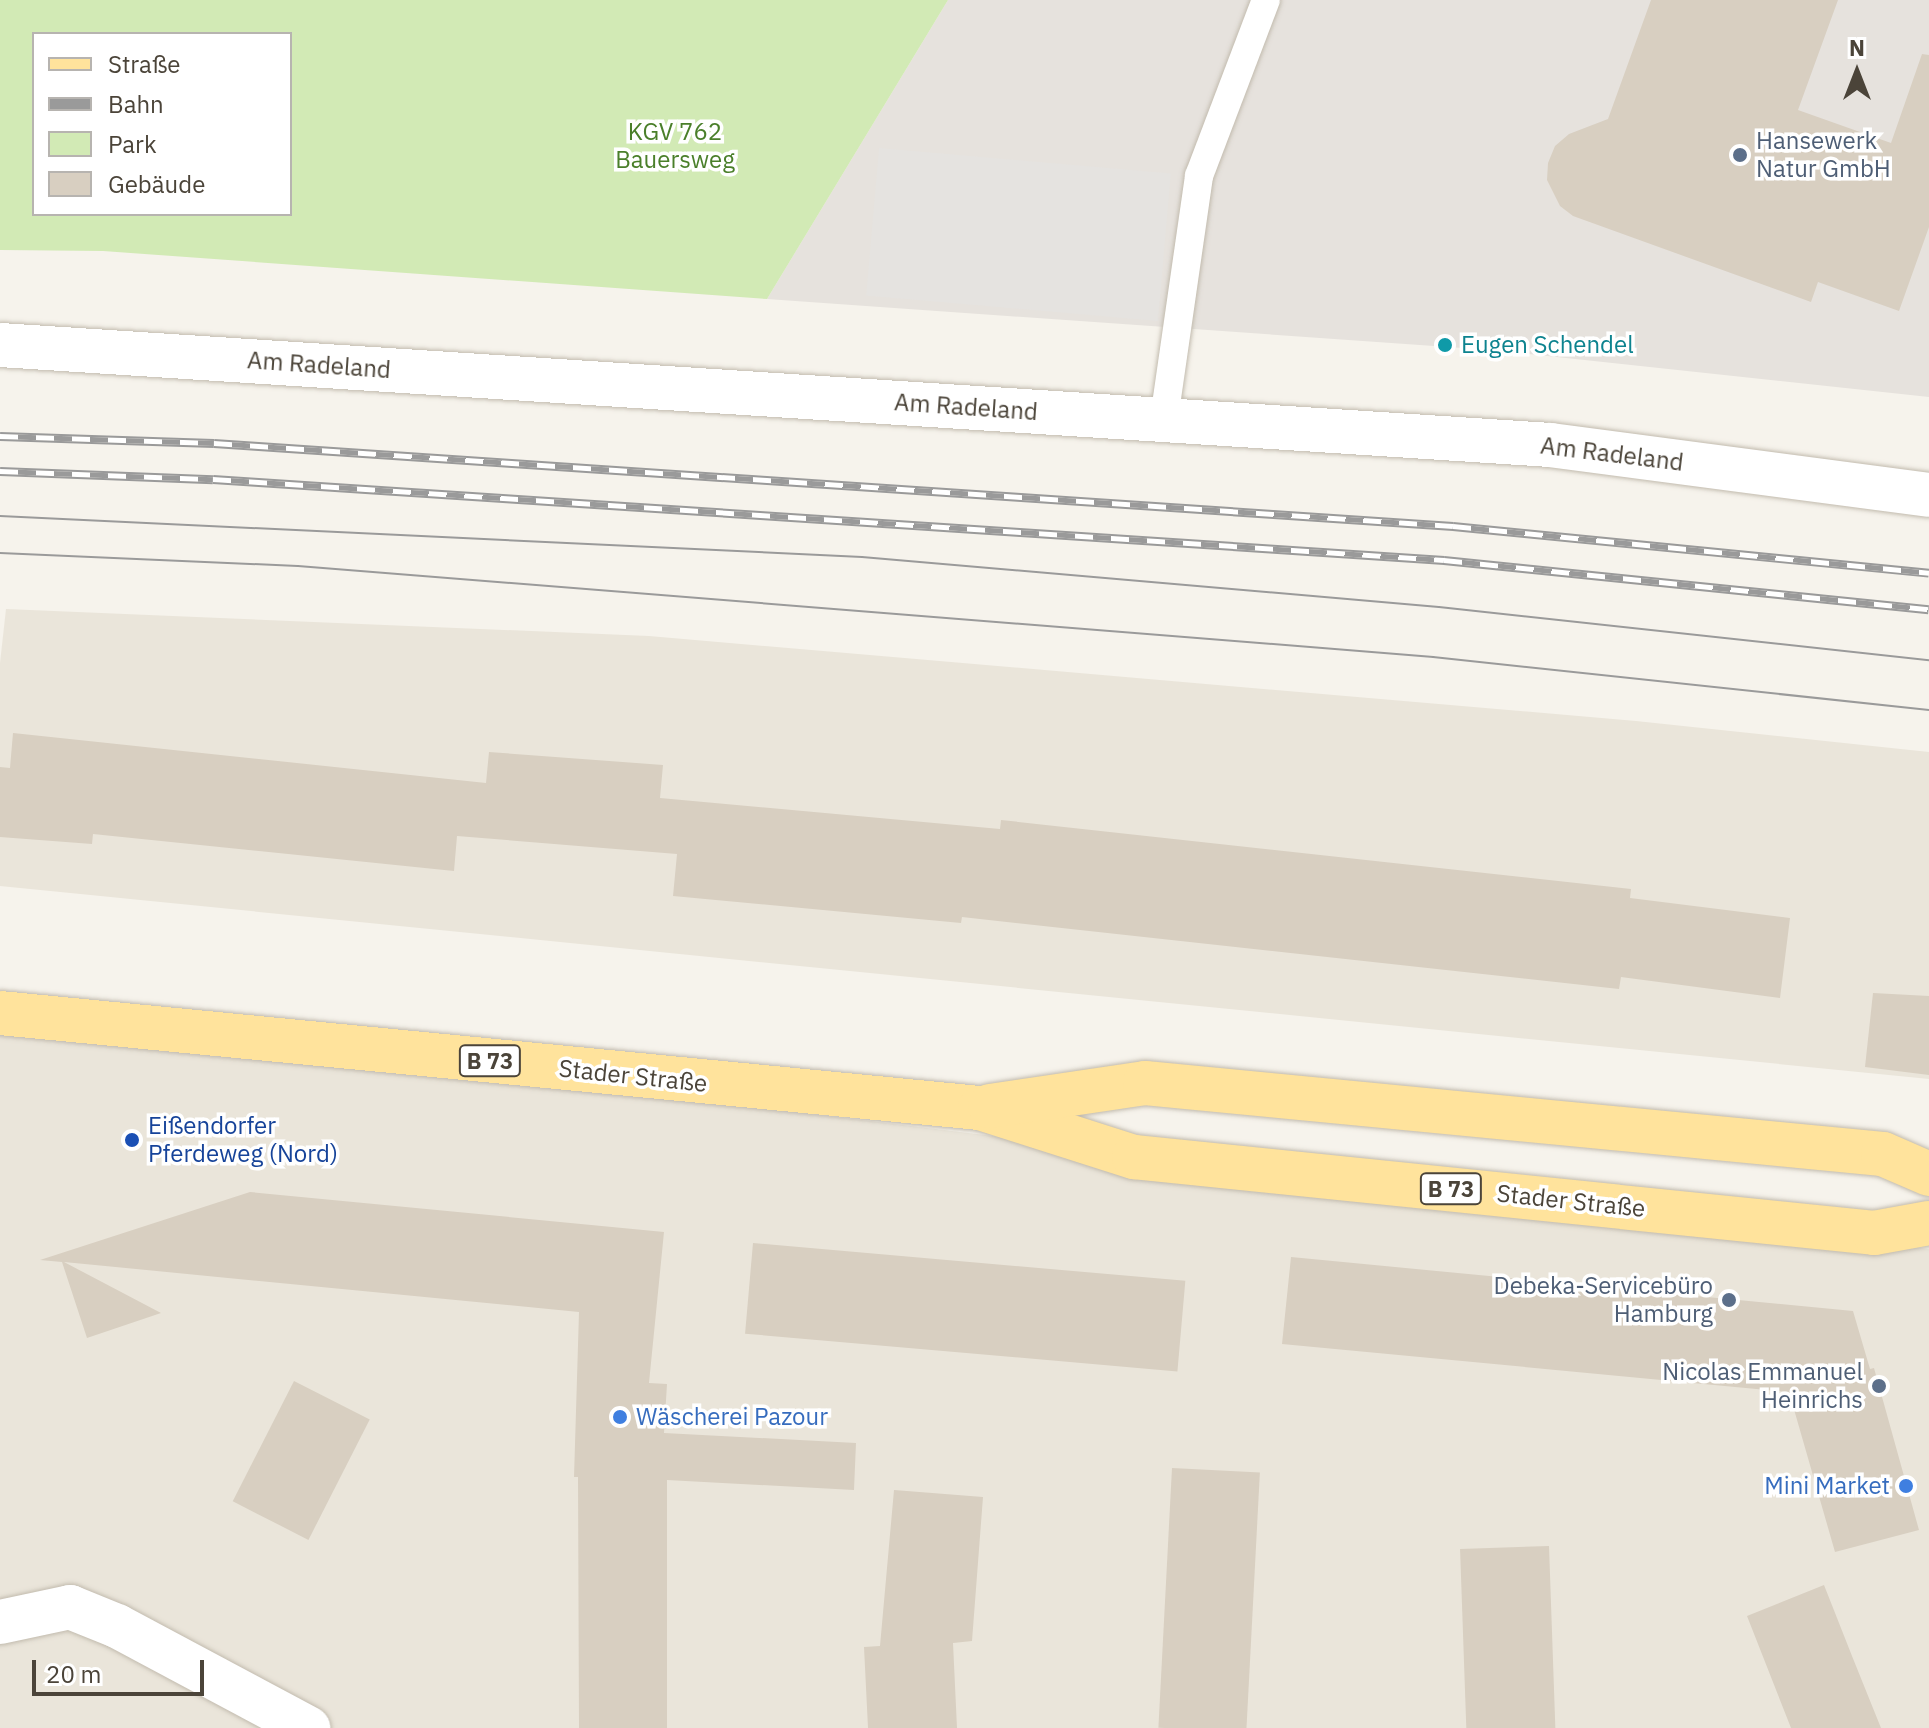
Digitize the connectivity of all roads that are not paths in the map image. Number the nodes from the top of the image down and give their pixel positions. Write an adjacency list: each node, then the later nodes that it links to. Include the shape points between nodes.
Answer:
1 (1266, 0): 3 (lane, via 1199,176)
2 (0, 345): 3 (street, Am Radeland)
3 (1164, 419): 4 (street, Am Radeland, via 1550,445)
4 (1929, 495)
5 (0, 1013): 6 (main road, Stader Straße / B 73)
6 (980, 1108): 7 (main road, Stader Straße / B 73, via 1145,1083 1883,1154); 8 (main road, Stader Straße / B 73, via 1134,1157 1874,1233)
7 (1929, 1174)
8 (1929, 1223)
9 (0, 1622): 10 (street, via 70,1607 117,1626)
10 (308, 1728)

